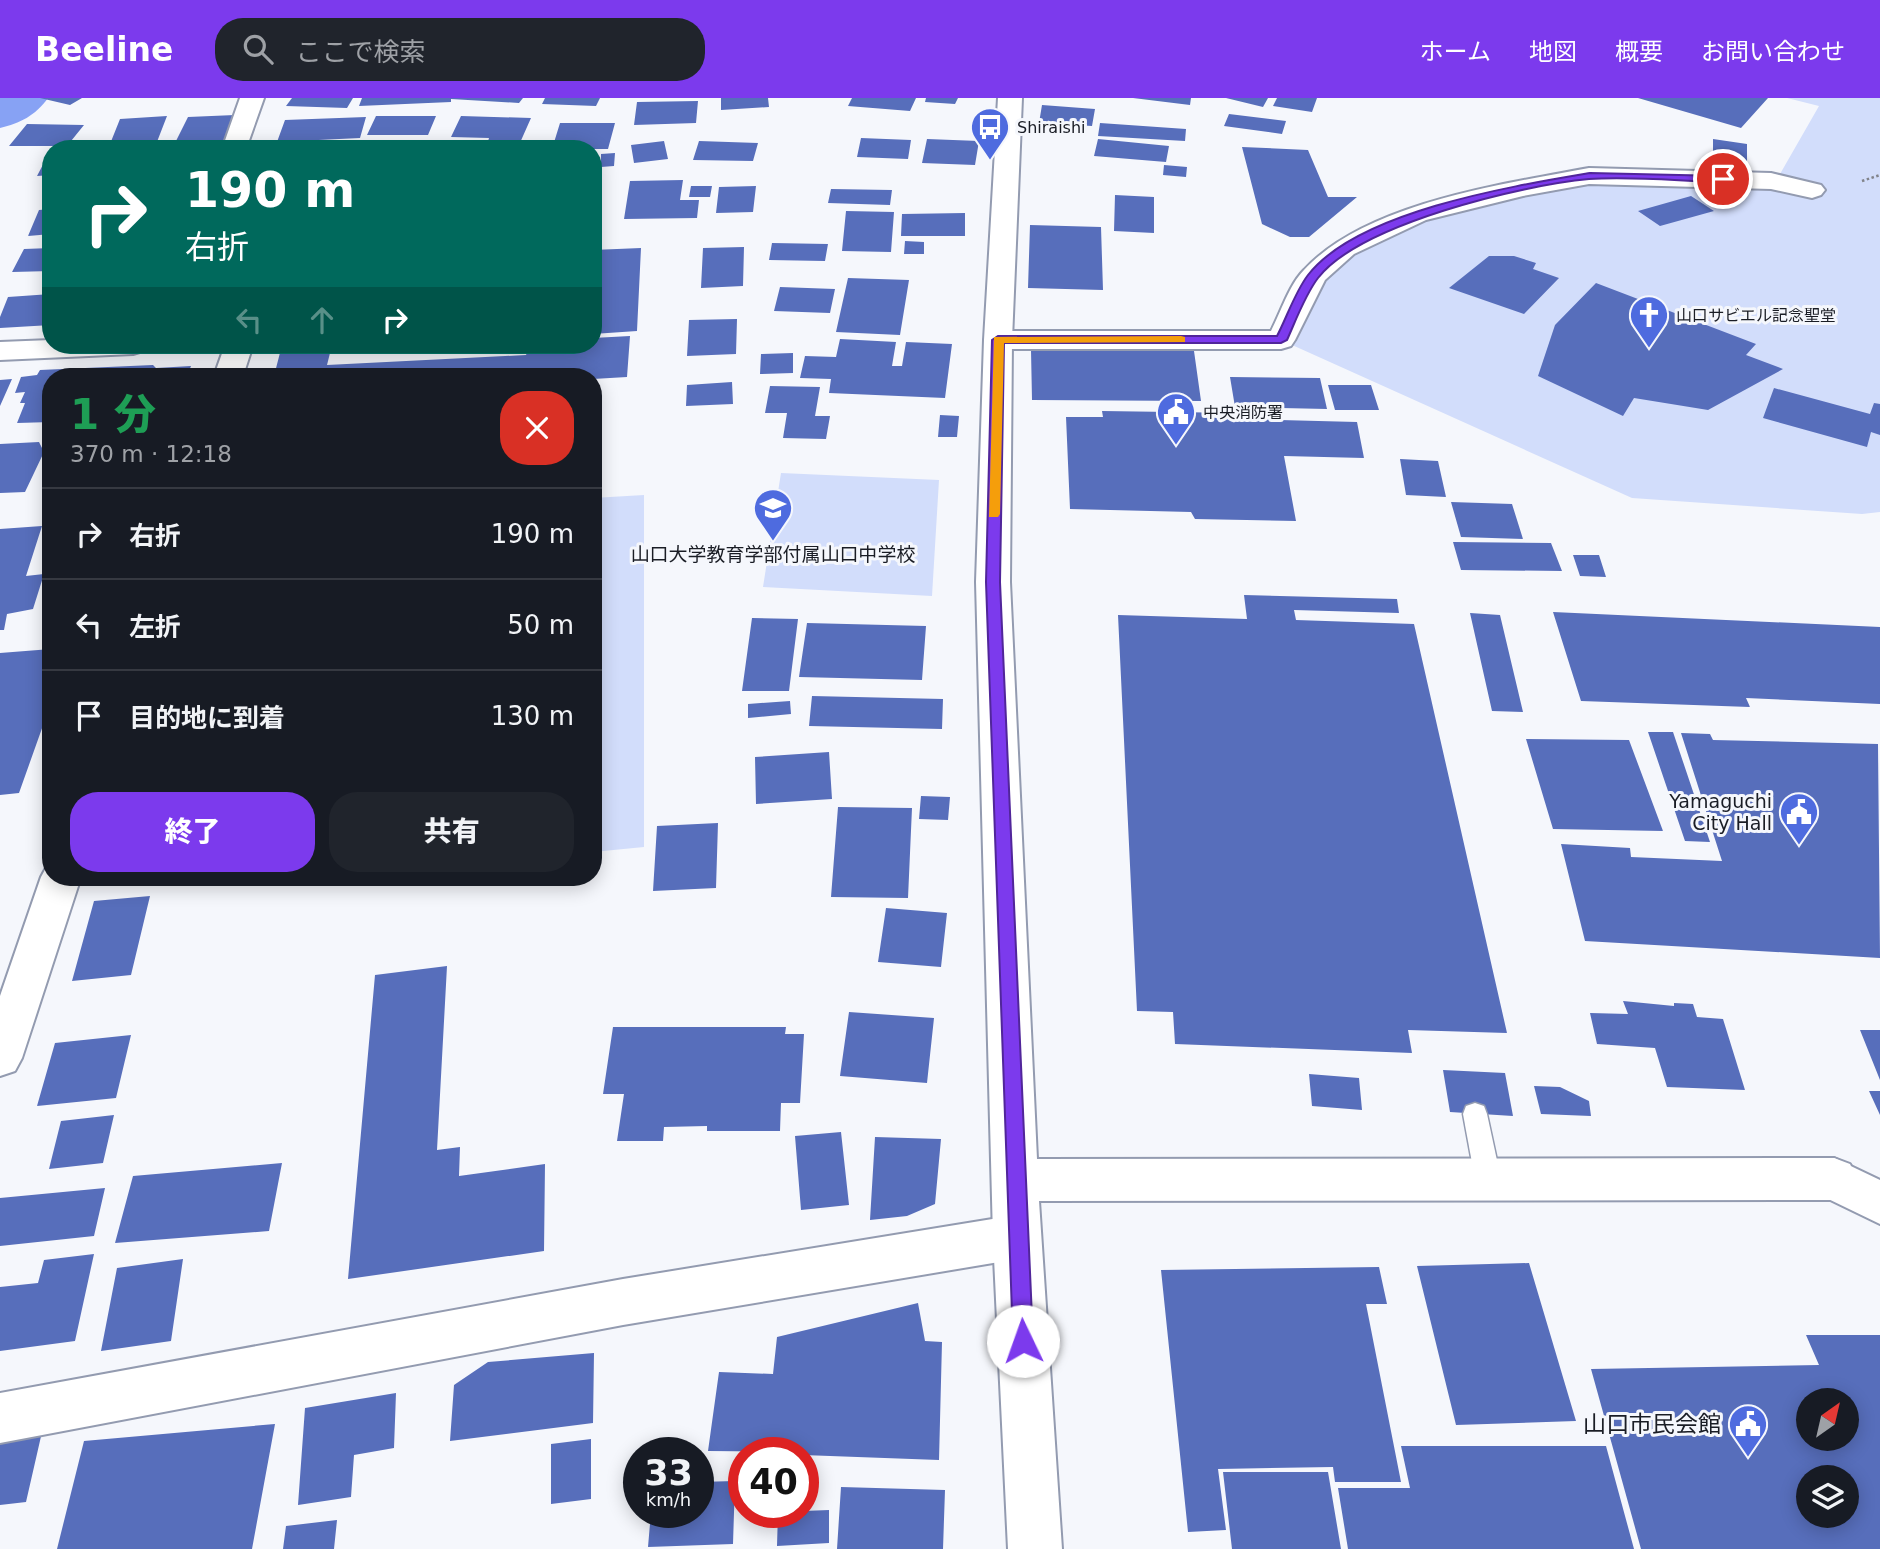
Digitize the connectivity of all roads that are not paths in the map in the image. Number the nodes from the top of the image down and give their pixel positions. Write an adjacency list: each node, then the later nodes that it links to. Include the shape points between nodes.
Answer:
1 (252, 98): 3 (street)
2 (1010, 98): 5 (street)
3 (237, 140)
4 (1812, 190): 5 (street, via 1771,181 1650,176 1590,176 1523,188 1417,214 1345,248 1313,276 1281,340)
5 (998, 340): 12 (street, via 993,582)
6 (42, 349): 7 (street)
7 (0, 351)
8 (58, 886): 9 (street)
9 (0, 1058)
10 (1475, 1114): 11 (lane)
11 (1488, 1179): 12 (street); 13 (street, via 1835,1179)
12 (1015, 1180): 14 (street)
13 (1880, 1203)
14 (1017, 1237): 15 (street, via 623,1302); 16 (street)
15 (0, 1418)
16 (1035, 1549)

